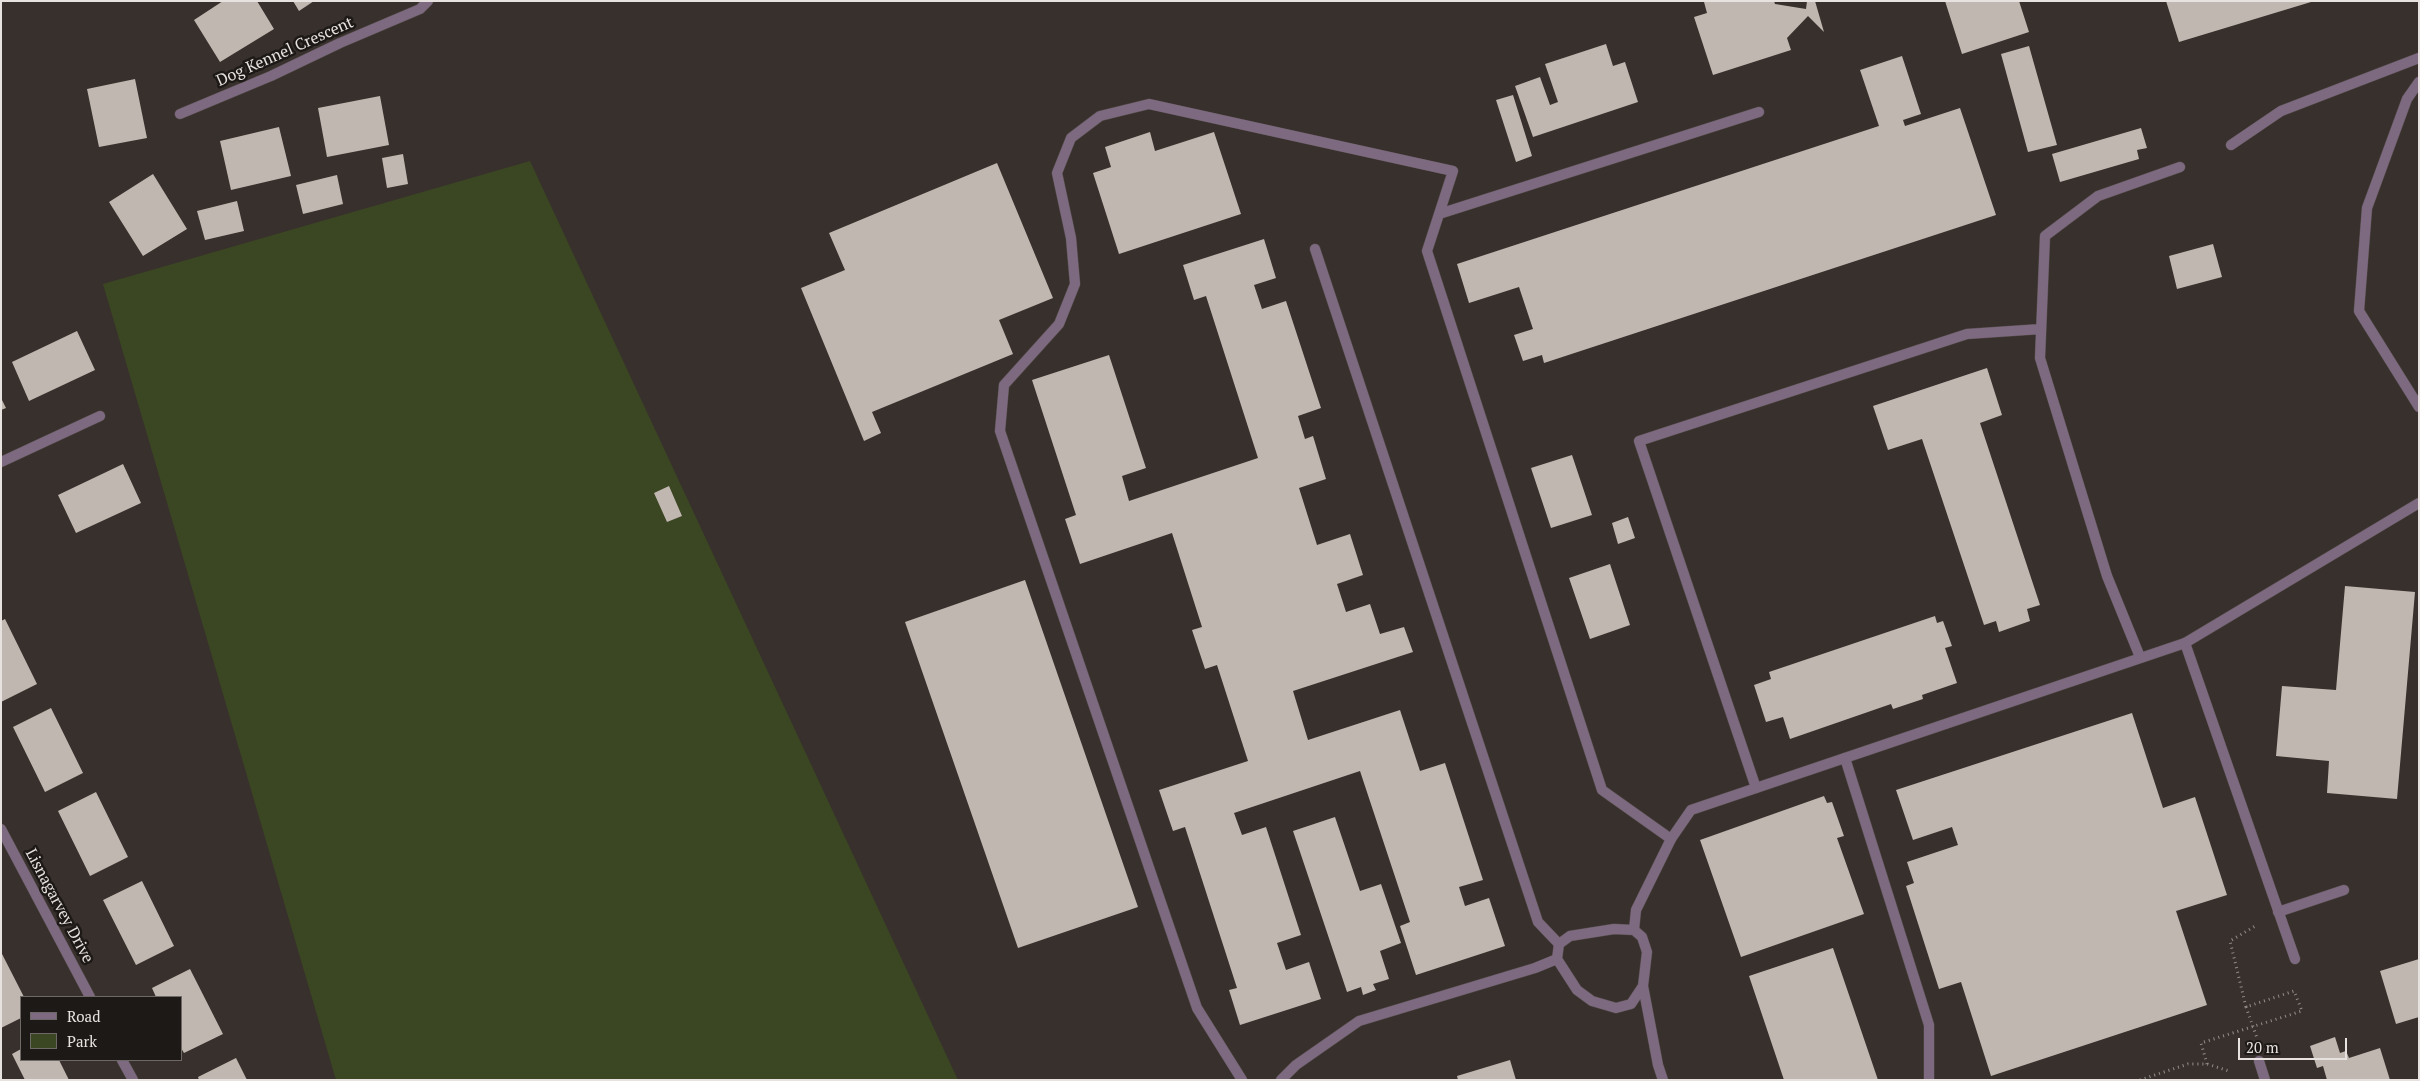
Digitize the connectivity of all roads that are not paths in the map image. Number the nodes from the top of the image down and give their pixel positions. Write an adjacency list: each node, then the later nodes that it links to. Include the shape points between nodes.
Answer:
1 (428, 1): 5 (street, Dog Kennel Crescent, via 420,9)
2 (2419, 58): 6 (street, via 2281,111)
3 (2419, 82): 11 (street, via 2407,99 2367,208 2360,311)
4 (1759, 112): 8 (street)
5 (180, 114)
6 (2231, 145)
7 (2180, 168): 10 (street, via 2098,196 2045,236)
8 (1439, 214): 20 (street, via 1427,251 1602,790); 32 (street, via 1453,171 1149,104 1100,116 1071,138 1057,173 1075,284 1059,324 1004,385 1000,432 1197,1008)
9 (1315, 249): 24 (street, via 1538,922)
10 (2041, 329): 16 (street, via 2040,358 2050,393 2107,576); 18 (street, via 1967,334 1640,440)
11 (2419, 407)
12 (100, 416): 13 (street)
13 (1, 462)
14 (2419, 503): 15 (street)
15 (2185, 643): 16 (street); 22 (street)
16 (2140, 657): 17 (street)
17 (1845, 758): 18 (street); 35 (street, via 1929,1025)
18 (1756, 788): 20 (street, via 1690,810)
19 (1, 829): 28 (street, Lisnagarvey Drive)
20 (1671, 839): 23 (street, via 1636,910)
21 (2344, 890): 22 (street)
22 (2278, 912): 26 (street)
23 (1634, 930): 24 (street, via 1614,929 1570,936); 27 (street, via 1642,937 1647,952)
24 (1559, 944): 25 (street)
25 (1557, 959): 27 (street, via 1577,990 1592,1001 1616,1008 1631,1004); 33 (street, via 1359,1021)
26 (2295, 959)
27 (1643, 986): 34 (street)
28 (89, 996)
29 (123, 1061): 31 (street)
30 (2259, 1061): 36 (street)
31 (133, 1080)
32 (1242, 1080)
33 (1281, 1080)
34 (1663, 1080)
35 (1929, 1080)
36 (2265, 1080)

